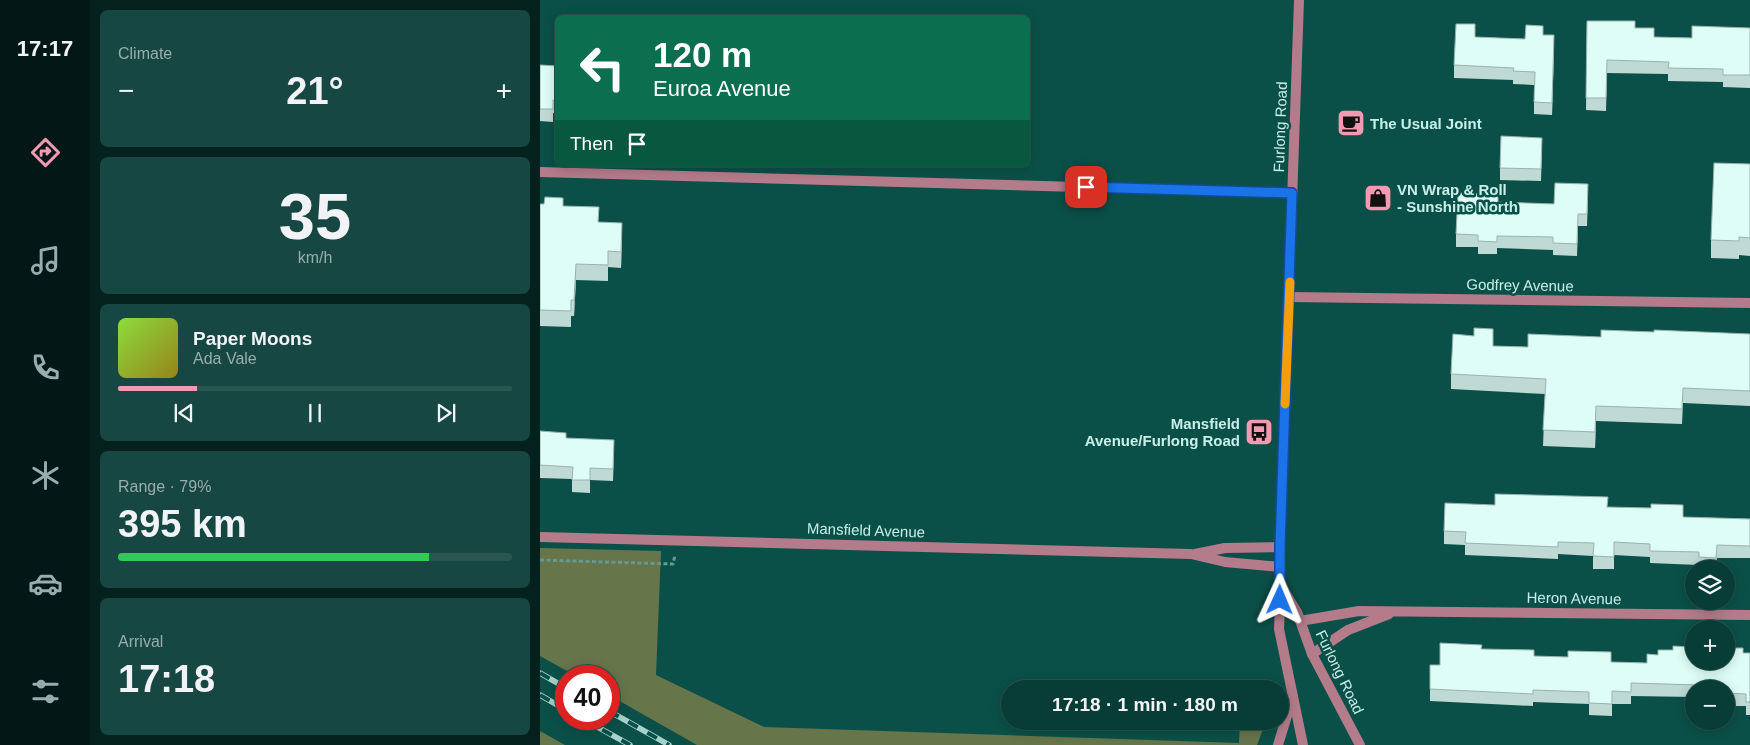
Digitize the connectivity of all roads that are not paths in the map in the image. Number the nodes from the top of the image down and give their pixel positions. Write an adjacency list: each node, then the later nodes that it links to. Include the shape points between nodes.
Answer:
1 (1299, 0): 3 (street, Furlong Road)
2 (540, 172): 3 (street)
3 (1292, 193): 4 (street, Furlong Road)
4 (1289, 296): 5 (street, Godfrey Avenue); 7 (street, Furlong Road)
5 (1750, 303)
6 (540, 537): 8 (street, Mansfield Avenue)
7 (1280, 547): 8 (street, Mansfield Avenue, via 1225,548); 9 (street, Furlong Road)
8 (1192, 554): 9 (street, Mansfield Avenue, via 1225,562)
9 (1280, 567): 10 (street, Furlong Road)
10 (1281, 585): 13 (street, Furlong Road); 15 (street, Furlong Road, via 1279,629)
11 (1398, 612): 12 (street, Heron Avenue); 13 (street, Heron Avenue, via 1359,611); 14 (street, Heron Avenue, via 1348,630)
12 (1750, 615)
13 (1300, 621): 14 (street, Furlong Road)
14 (1312, 654): 18 (street, Furlong Road)
15 (1293, 694): 16 (street); 17 (street, Furlong Road)
16 (1278, 745)
17 (1303, 745)
18 (1360, 745)

